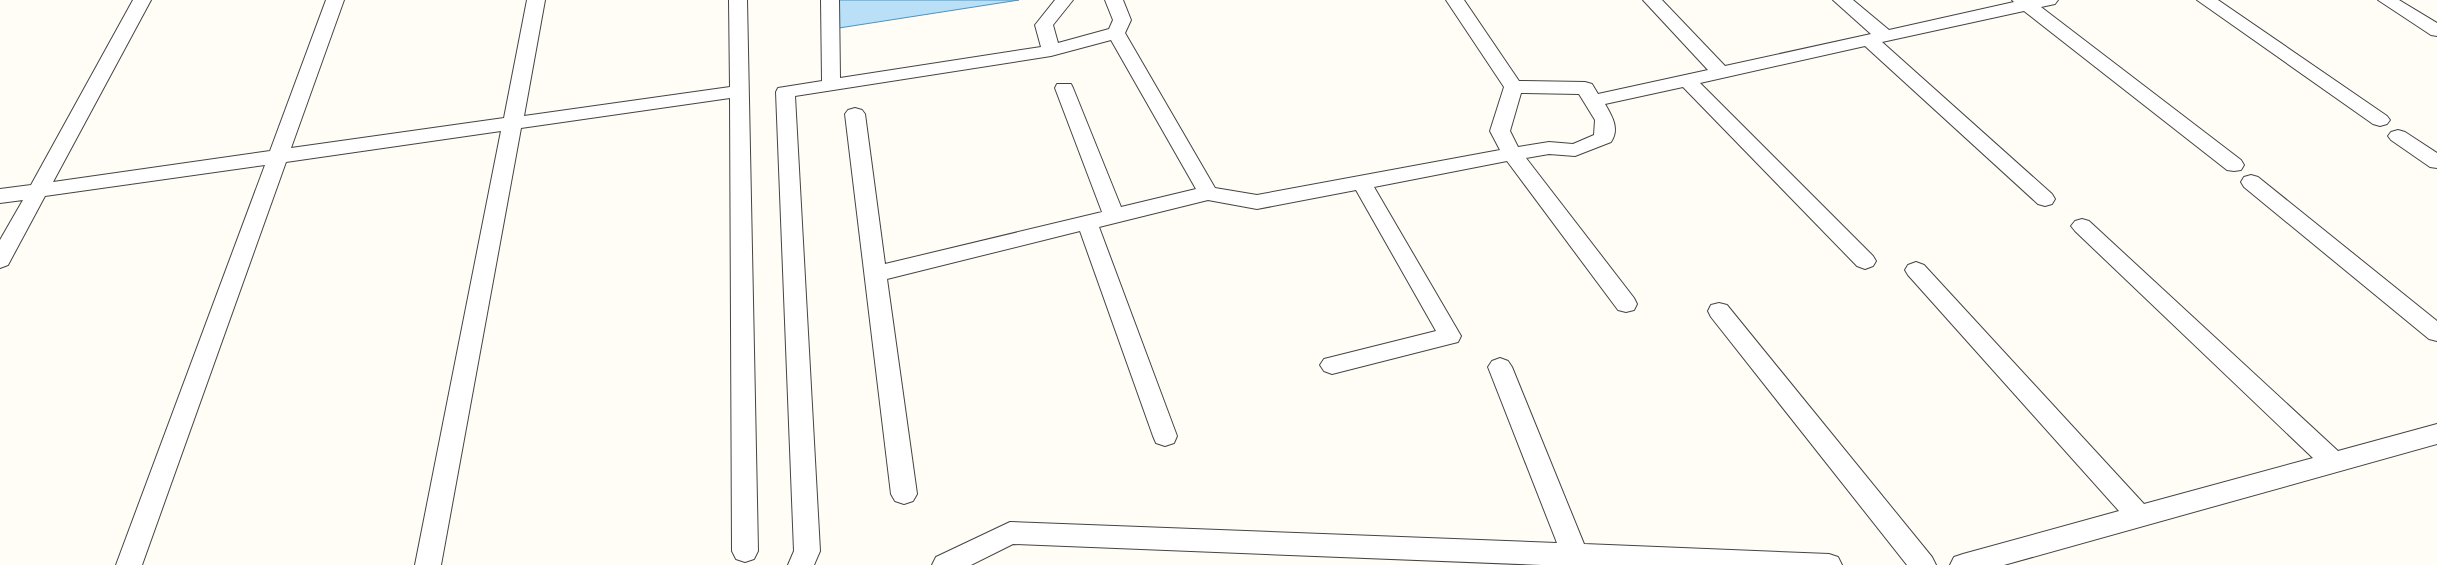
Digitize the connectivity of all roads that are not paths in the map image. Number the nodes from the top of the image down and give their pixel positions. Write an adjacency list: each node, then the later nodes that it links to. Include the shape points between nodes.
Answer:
1 (142, 0): 36 (street)
2 (336, 0): 31 (street)
3 (536, 0): 28 (street)
4 (738, 0): 24 (street)
5 (830, 0): 21 (street)
6 (1064, 0): 18 (street, via 1044,25)
7 (1114, 0): 16 (street, via 1122,20)
8 (1455, 0): 22 (street)
9 (1652, 0): 19 (street)
10 (1842, 0): 17 (street)
11 (2049, 0): 14 (street)
12 (2206, 0): 27 (street)
13 (2387, 0): 15 (street)
14 (2024, 2): 17 (street); 33 (street)
15 (2437, 31)
16 (1116, 33): 18 (street); 37 (street)
17 (1877, 38): 19 (street); 39 (street)
18 (1051, 50): 21 (street)
19 (1720, 72): 20 (street)
20 (1687, 80): 25 (street); 44 (street)
21 (831, 85): 61 (street, via 785,92 807,551)
22 (1513, 87): 25 (street, via 1585,88); 30 (street, via 1500,131)
23 (1064, 88): 40 (street)
24 (739, 91): 28 (street); 57 (street)
25 (1592, 100): 30 (street, via 1605,120 1604,138 1575,150 1549,148)
26 (855, 114): 46 (street)
27 (2380, 120)
28 (512, 123): 31 (street); 60 (street)
29 (2398, 136): 32 (street)
30 (1512, 154): 34 (street); 47 (street)
31 (279, 156): 36 (street); 59 (street)
32 (2437, 162)
33 (2234, 165)
34 (1361, 181): 37 (street, via 1257,202); 50 (street, via 1450,336)
35 (2252, 182): 49 (street)
36 (39, 191): 38 (street); 43 (street)
37 (1208, 193): 40 (street)
38 (0, 196)
39 (2045, 199)
40 (1114, 216): 41 (street)
41 (1087, 222): 46 (street); 53 (street)
42 (2082, 226): 54 (street)
43 (0, 260)
44 (1865, 261)
45 (1916, 270): 56 (street)
46 (876, 274): 55 (street)
47 (1626, 304)
48 (1719, 311): 64 (street)
49 (2437, 333)
50 (1332, 365)
51 (1500, 367): 58 (street)
52 (2437, 434): 54 (street)
53 (1165, 436)
54 (2334, 463): 56 (street)
55 (904, 494)
56 (2140, 517): 65 (street)
57 (745, 551)
58 (1559, 558): 62 (street, via 1010,533); 63 (street)
59 (129, 565)
60 (428, 565)
61 (801, 565)
62 (945, 565)
63 (1829, 565)
64 (1924, 565)
65 (1964, 565)

